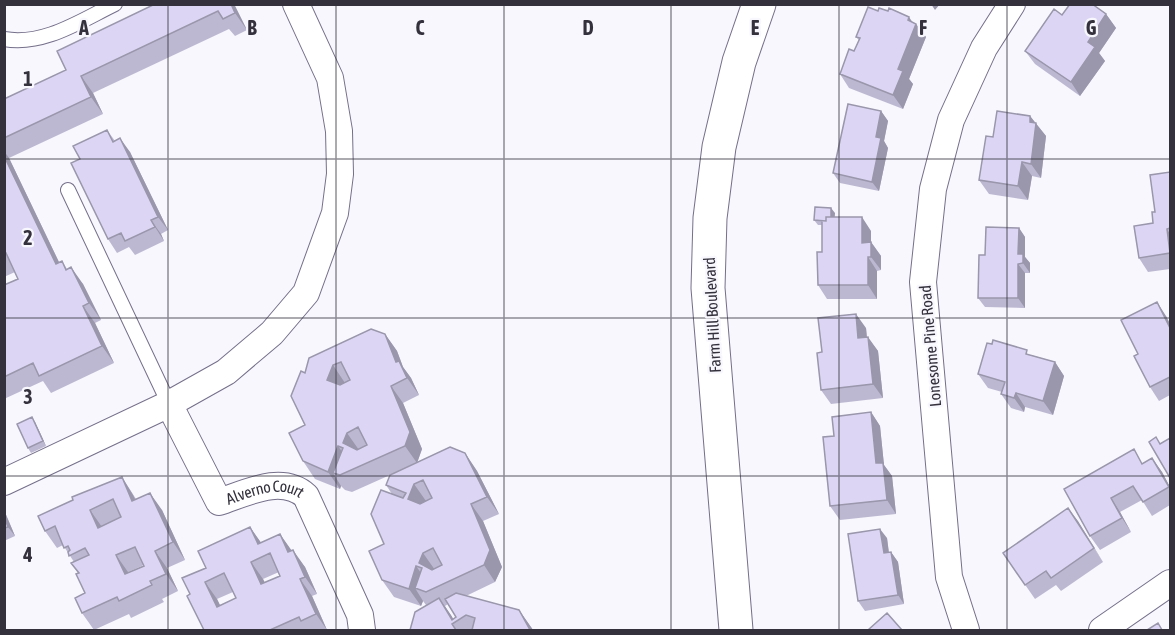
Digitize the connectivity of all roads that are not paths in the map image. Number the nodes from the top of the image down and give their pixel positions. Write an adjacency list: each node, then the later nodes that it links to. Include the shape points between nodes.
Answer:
1 (115, 4): 5 (lane, via 30,42)
2 (296, 4): 7 (street, via 330,78 339,131 340,174 335,213 306,293 272,333 226,372)
3 (759, 4): 11 (main road, Farm Hill Boulevard, via 739,62 719,147 710,218 708,288)
4 (1012, 4): 12 (street, Lonesome Pine Road, via 984,48 951,120 933,189 923,282 950,577)
5 (4, 39)
6 (68, 190): 7 (lane)
7 (170, 404): 8 (street); 10 (street, Alverno Court, via 219,502 266,487 298,488 306,496 360,615)
8 (4, 482)
9 (1170, 583): 13 (street)
10 (362, 630)
11 (736, 630)
12 (966, 630)
13 (1102, 630)

